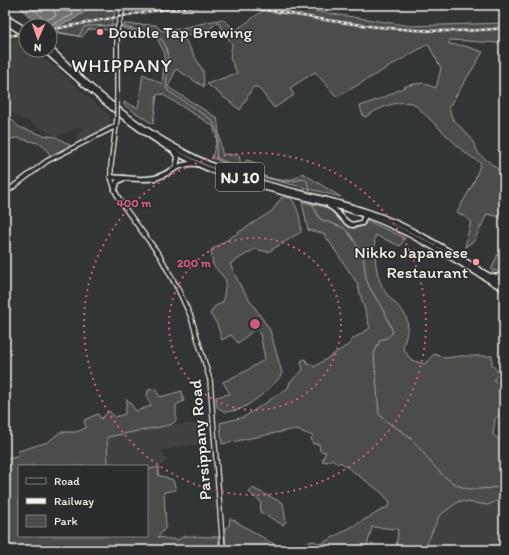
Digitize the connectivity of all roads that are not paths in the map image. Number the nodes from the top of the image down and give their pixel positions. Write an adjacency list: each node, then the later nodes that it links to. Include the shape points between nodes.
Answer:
1 (124, 5): 8 (main road, Parsippany Road, bridge, via 117,30)
2 (5, 17): 4 (main road)
3 (5, 21): 5 (main road)
4 (18, 25)
5 (18, 30)
6 (58, 56): 18 (main road, NJ 10, via 113,105 182,151 247,179 378,215)
7 (54, 58): 9 (main road, NJ 10, via 109,106)
8 (116, 126): 12 (main road, Parsippany Road); 15 (main road, via 47,161)
9 (171, 149): 10 (main road, NJ 10); 11 (main road, via 178,158)
10 (200, 165): 11 (main road, via 188,164); 16 (main road, NJ 10, via 256,186)
11 (175, 168): 13 (main road, via 154,178)
12 (112, 177): 13 (main road); 14 (main road, Parsippany Road)
13 (123, 178): 14 (main road, via 117,182)
14 (115, 190): 24 (main road, Parsippany Road, via 124,207 163,261 186,304 195,329 211,386)
15 (5, 193)
16 (320, 202): 17 (main road, NJ 10); 17 (main road, via 335,209 349,225 360,224)
17 (365, 215): 23 (main road, NJ 10, via 410,235)
18 (485, 274): 19 (main road, via 497,277); 22 (main road, NJ 10)
19 (504, 274)
20 (504, 277): 21 (main road)
21 (504, 281)
22 (504, 285)
23 (504, 289)
24 (223, 550)

